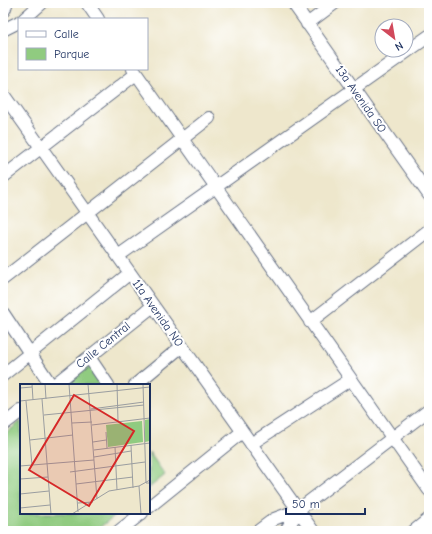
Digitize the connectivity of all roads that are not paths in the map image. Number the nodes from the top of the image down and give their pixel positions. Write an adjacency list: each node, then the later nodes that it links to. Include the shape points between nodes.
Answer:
1 (5, 3): 6 (street)
2 (42, 3): 7 (street)
3 (87, 3): 8 (street)
4 (293, 3): 10 (street, 13a Avenida SO)
5 (335, 3): 10 (street)
6 (3, 9)
7 (25, 18)
8 (97, 18)
9 (18, 22): 11 (street)
10 (307, 24): 14 (street, 13a Avenida SO)
11 (3, 30)
12 (429, 36): 14 (street)
13 (135, 71): 17 (street); 18 (street)
14 (354, 89): 20 (street); 21 (street, 13a Avenida SO)
15 (3, 94): 18 (street, 11a Avenida NO)
16 (208, 118): 17 (street)
17 (182, 139): 20 (street); 22 (street)
18 (41, 148): 19 (street); 22 (street, 11a Avenida NO)
19 (3, 177)
20 (216, 187): 24 (street); 29 (street)
21 (429, 195)
22 (87, 213): 24 (street, 11a Avenida NO); 26 (street)
23 (429, 230): 29 (street)
24 (118, 256): 25 (street, 11a Avenida NO)
25 (130, 273): 27 (street, 11a Avenida NO); 31 (street)
26 (3, 279)
27 (153, 306): 30 (street, 11a Avenida NO); 32 (street, Calle Central)
28 (3, 313): 31 (street)
29 (310, 322): 34 (street)
30 (182, 346): 38 (street); 42 (street, 11a Avenida NO)
31 (30, 353): 33 (street); 35 (street)
32 (89, 357): 36 (street, Calle Central); 37 (street)
33 (3, 375)
34 (351, 379): 43 (street); 44 (street)
35 (51, 384)
36 (53, 384)
37 (107, 384)
38 (136, 384)
39 (429, 410): 43 (street)
40 (20, 412): 41 (street)
41 (3, 425)
42 (242, 432): 44 (street, 11a Avenida NO); 46 (street)
43 (392, 438): 45 (street); 47 (street)
44 (251, 444): 47 (street, 11a Avenida NO)
45 (429, 490)
46 (150, 506)
47 (298, 510): 51 (street, via 274,519); 52 (street); 53 (street, 11a Avenida NO)
48 (141, 514): 50 (street)
49 (429, 519): 54 (street)
50 (119, 531)
51 (258, 531)
52 (286, 531)
53 (313, 531)
54 (414, 531)

